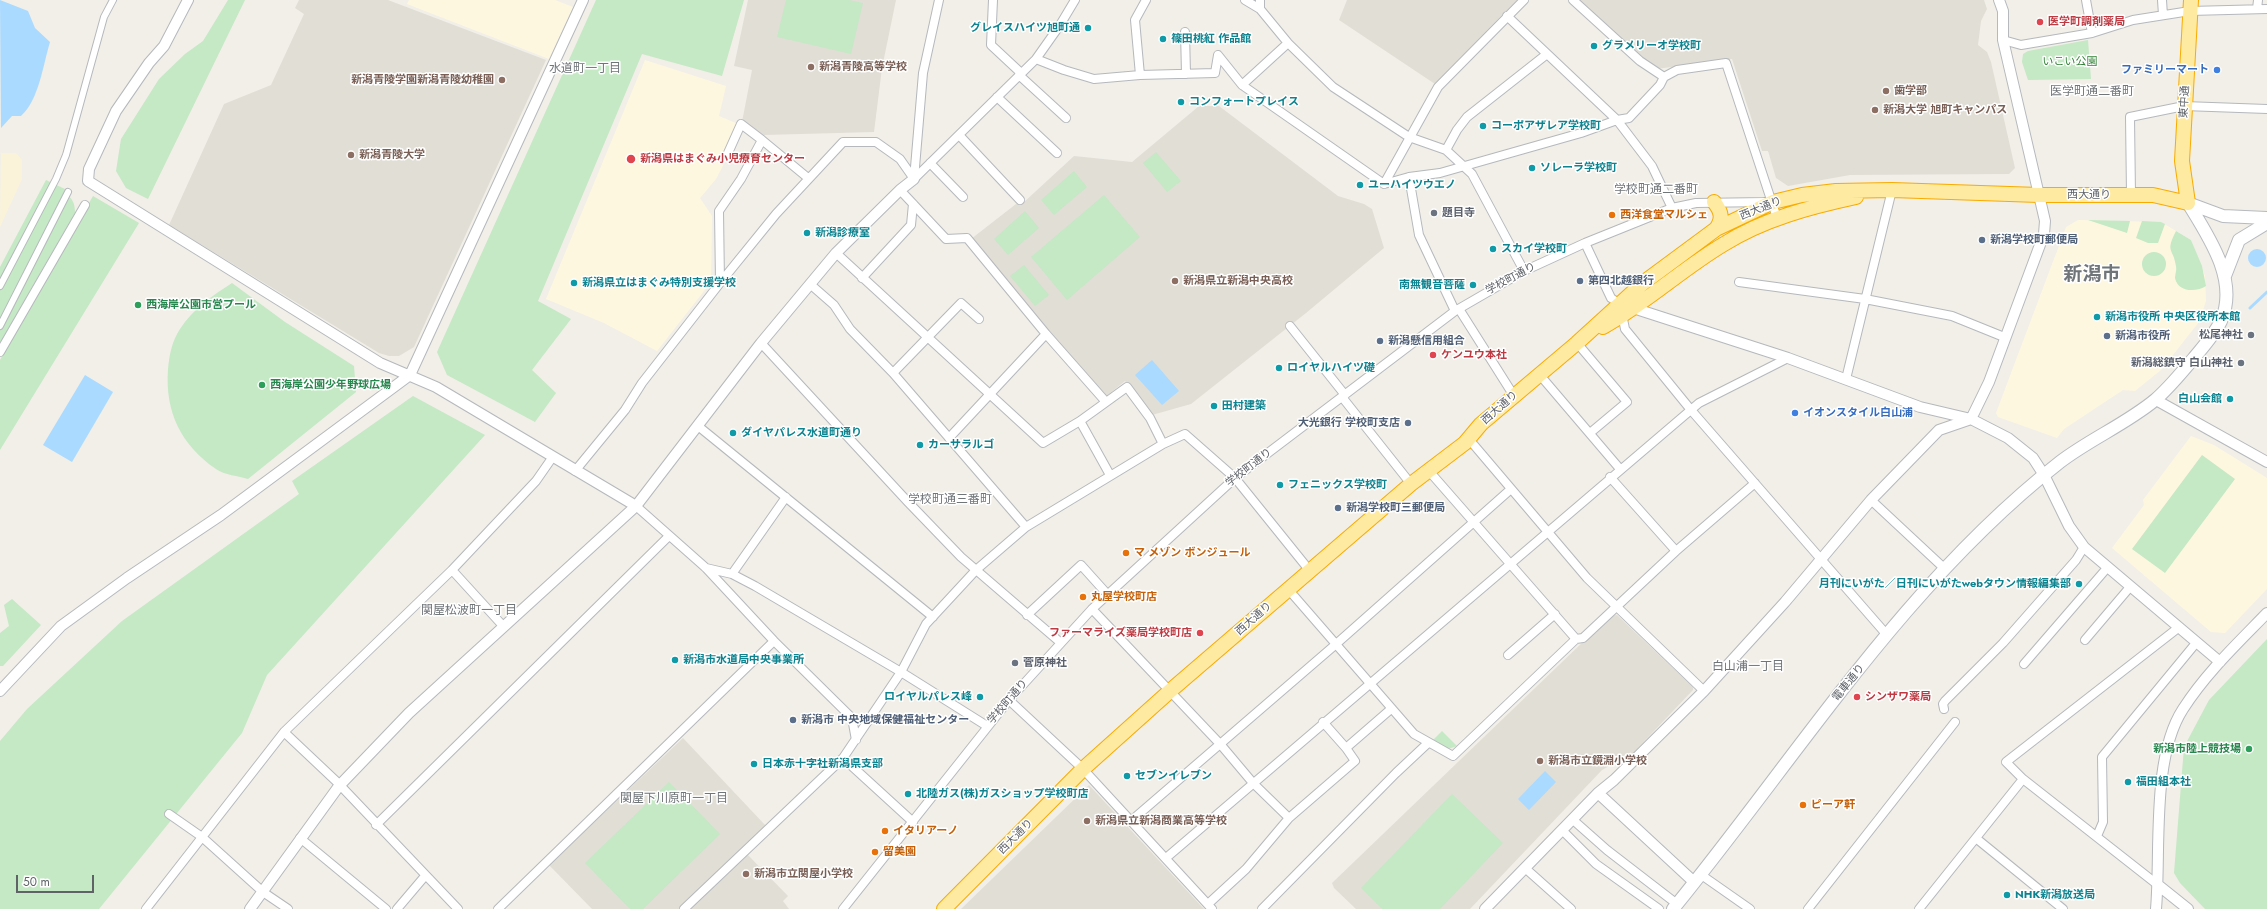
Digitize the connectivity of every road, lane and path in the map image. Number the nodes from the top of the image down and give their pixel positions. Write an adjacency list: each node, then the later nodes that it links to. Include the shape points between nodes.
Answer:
1 (113, 0): 75 (street, via 104,17 66,155)
2 (188, 0): 92 (street, via 164,46 116,111 89,169 88,181 380,363)
3 (583, 0): 92 (street)
4 (939, 0): 48 (street, via 923,73)
5 (993, 0): 28 (street, via 991,45)
6 (1075, 0): 27 (street)
7 (1146, 0): 29 (street, via 1135,20)
8 (1246, 0): 19 (street)
9 (1260, 0): 19 (street)
10 (1524, 0): 21 (street)
11 (1573, 0): 31 (street, via 1640,61)
12 (1999, 0): 24 (street, via 2003,11)
13 (2086, 0): 23 (street)
14 (2162, 0): 20 (street)
15 (2258, 0): 17 (street)
16 (2191, 5): 17 (street); 20 (street); 34 (highway, 東中通)
17 (2257, 9): 18 (street)
18 (2267, 9)
19 (1260, 10): 25 (street)
20 (2163, 15): 23 (street, via 2133,20)
21 (1507, 16): 26 (street); 39 (street, via 1438,86)
22 (1185, 32): 30 (street)
23 (2092, 33): 24 (street, via 2020,45)
24 (2002, 40): 54 (street)
25 (1288, 43): 32 (street); 39 (street, via 1333,87)
26 (1547, 54): 37 (street); 41 (street, via 1467,117)
27 (1036, 58): 28 (street); 29 (street, via 1094,79)
28 (1020, 74): 33 (street); 36 (street)
29 (1140, 74): 30 (street)
30 (1186, 74): 32 (street, via 1215,73 1218,55)
31 (1664, 77): 37 (street, via 1660,85 1629,118); 58 (street, via 1677,70 1726,63)
32 (1242, 85): 49 (street)
33 (997, 97): 38 (street); 42 (street)
34 (2184, 106): 35 (street); 53 (street, via 2130,117); 59 (highway, 東中通, via 2182,161)
35 (2267, 109)
36 (1066, 118)
37 (1617, 120): 45 (street, via 1581,133); 62 (street, via 1652,166)
38 (959, 135): 44 (street); 56 (street)
39 (1409, 137): 41 (street); 49 (street)
40 (762, 140): 43 (street, via 741,124); 47 (street); 73 (street, via 719,211)
41 (1446, 150): 45 (street)
42 (1057, 153)
43 (728, 154)
44 (930, 163): 48 (street); 55 (street)
45 (1465, 166): 46 (street, via 1440,173); 69 (street, via 1472,174)
46 (1409, 177): 49 (street); 78 (street, via 1419,235)
47 (808, 178): 48 (street, via 843,142 876,142 900,159); 73 (street)
48 (914, 179): 50 (street)
49 (1384, 184)
50 (900, 190): 60 (street); 68 (street)
51 (1892, 190): 54 (highway, 西大通り); 58 (highway, 西大通り, via 1836,191); 63 (highway, 西大通り, via 1804,209); 76 (street)
52 (68, 192): 81 (street)
53 (2131, 194): 54 (highway, 西大通り); 59 (highway, 西大通り, via 2153,195)
54 (2040, 195): 85 (street, via 2045,221 2044,234)
55 (963, 197)
56 (1020, 200)
57 (1714, 202): 58 (street, 学校町通り); 62 (street, 学校町通り); 66 (highway, via 1721,215 1721,222)
58 (1773, 202): 63 (street); 66 (highway, 西大通り)
59 (2188, 203): 64 (main road, via 2223,216); 70 (main road, via 2206,232)
60 (913, 204): 71 (street, via 911,225); 83 (street, via 946,239 967,238)
61 (85, 205): 88 (street)
62 (1672, 208): 67 (street, 学校町通り)
63 (1777, 218): 77 (highway, 西大通り, via 1724,244)
64 (2267, 218)
65 (2267, 223): 70 (main road, via 2238,240)
66 (1716, 229): 79 (highway, 西大通り, via 1665,265)
67 (1585, 243): 69 (street, 学校町通り); 79 (street, via 1611,298)
68 (836, 253): 71 (street); 74 (street)
69 (1524, 271): 78 (street, 学校町通り)
70 (2225, 276): 97 (main road, 電車通り, via 2226,301 2220,323 2201,350)
71 (862, 278): 84 (street)
72 (1739, 282): 76 (street)
73 (720, 283): 110 (street, via 642,383 625,410)
74 (810, 284): 87 (street); 90 (street, via 834,305 850,329)
75 (0, 286)
76 (1865, 299): 85 (street, via 1952,316); 93 (street)
77 (1634, 308): 79 (highway, 西大通り); 89 (street)
78 (1457, 310): 95 (street, 学校町通り); 96 (street)
79 (1621, 310): 86 (highway, 西大通り); 99 (street, via 1624,330)
80 (979, 319): 84 (street, via 961,304)
81 (0, 326)
82 (1290, 326): 95 (street)
83 (1046, 334): 94 (street); 98 (street)
84 (927, 337): 90 (street); 94 (street)
85 (2004, 337): 100 (street, via 1989,382)
86 (1577, 342): 91 (highway, 西大通り); 103 (street, via 1627,402)
87 (761, 344): 102 (street); 134 (street, via 908,502)
88 (0, 352)
89 (1788, 358): 93 (street); 99 (street, via 1699,403)
90 (893, 372): 104 (street)
91 (1539, 374): 96 (highway, 西大通り); 103 (street)
92 (410, 375): 107 (street, via 436,387); 160 (street, via 221,514 60,626)
93 (1846, 379): 100 (street, via 1920,407)
94 (990, 395): 101 (street, via 1043,443); 104 (street)
95 (1344, 396): 114 (street, 学校町通り); 117 (street)
96 (1514, 396): 105 (highway, 西大通り)
97 (2156, 400): 108 (street); 113 (main road, 電車通り)
98 (1106, 402): 101 (street); 106 (street, via 1127,387 1150,418)
99 (1691, 410): 109 (street); 116 (street)
100 (1971, 419): 113 (street, via 2019,446 2033,458); 120 (street, via 1939,430)
101 (1080, 421): 112 (street)
102 (698, 426): 119 (street); 121 (street)
103 (1590, 433): 109 (street)
104 (949, 438): 123 (street)
105 (1468, 438): 111 (highway, 西大通り); 118 (street)
106 (1163, 444): 112 (street); 114 (street, via 1185,434)
107 (552, 458): 110 (street); 133 (street, via 536,481)
108 (2267, 462)
109 (1620, 468): 115 (street)
110 (575, 471): 121 (street)
111 (1429, 471): 117 (highway, 西大通り); 122 (street)
112 (1110, 474): 123 (street)
113 (2044, 475): 126 (street, via 2069,526); 132 (main road, 電車通り)
114 (1235, 478): 135 (street); 139 (street, 学校町通り)
115 (1610, 478): 124 (street); 127 (street)
116 (1755, 483): 127 (street); 128 (street)
117 (1411, 484): 135 (highway, 西大通り)
118 (1511, 489): 122 (street); 124 (street)
119 (786, 497): 136 (street); 145 (street)
120 (1871, 500): 128 (street); 132 (street)
121 (636, 506): 125 (street); 146 (street)
122 (1474, 522): 129 (street); 154 (street)
123 (1026, 527): 134 (street)
124 (1548, 532): 129 (street); 140 (street, via 1587,578)
125 (669, 536): 130 (street); 185 (street)
126 (2084, 547): 131 (street); 165 (street, via 2076,560 2014,631 1945,701)
127 (1676, 551): 140 (street)
128 (1821, 559): 148 (street); 162 (street)
129 (1512, 563): 143 (street); 159 (street)
130 (706, 568): 136 (street); 151 (street)
131 (2107, 568): 137 (street); 157 (street)
132 (1945, 569): 148 (main road, 電車通り)
133 (452, 570): 146 (street); 169 (street)
134 (976, 570): 144 (street); 145 (street)
135 (1310, 571): 138 (highway, 西大通り)
136 (732, 574): 158 (street)
137 (2130, 587): 147 (street); 150 (street)
138 (1288, 589): 154 (street); 161 (highway, 西大通り)
139 (1108, 595): 141 (street, 学校町通り); 144 (street, via 1081,565)
140 (1616, 607): 149 (street, via 1583,638); 162 (street)
141 (1092, 609): 152 (street, 学校町通り); 161 (street)
142 (2267, 613): 156 (street)
143 (1555, 614): 149 (street); 155 (street)
144 (1026, 615): 152 (street)
145 (933, 617): 158 (street, via 926,624)
146 (504, 627): 178 (street, via 409,713)
147 (2178, 628): 153 (street); 176 (street, via 2006,762)
148 (1888, 635): 194 (main road, 電車通り)
149 (1576, 639): 171 (street, via 1453,756)
150 (2085, 640)
151 (774, 641): 170 (street, via 852,718); 206 (street)
152 (1061, 643): 163 (street, 学校町通り)
153 (2196, 643): 156 (street); 187 (street, via 2102,757 2103,822)
154 (1335, 645): 159 (street); 172 (street)
155 (1508, 656)
156 (2220, 662): 195 (street, via 2182,710 2162,769 2156,866)
157 (2024, 664)
158 (901, 672): 168 (street); 170 (street)
159 (1369, 684): 164 (street); 166 (street)
160 (0, 691)
161 (1170, 691): 172 (street); 175 (highway, 西大通り)
162 (1704, 691): 179 (street, via 1614,780)
163 (1009, 700): 168 (street, 学校町通り); 175 (street)
164 (1391, 709): 171 (street, via 1414,734); 173 (street)
165 (1944, 709)
166 (1323, 722): 173 (street); 177 (street)
167 (1955, 722): 214 (street)
168 (987, 726): 184 (street, 学校町通り)
169 (284, 732): 178 (street); 188 (street)
170 (856, 740): 174 (street)
171 (1428, 744): 210 (street)
172 (1221, 745): 177 (street); 183 (street)
173 (1346, 748): 181 (street, via 1355,761)
174 (843, 758): 184 (street); 207 (street)
175 (1083, 769): 183 (street); 209 (highway, 西大通り)
176 (2023, 779): 187 (street); 190 (street)
177 (1253, 783): 181 (street); 191 (street)
178 (339, 786): 185 (street); 189 (street)
179 (1598, 792): 182 (street); 194 (street)
180 (168, 814): 188 (street)
181 (1289, 818): 198 (street)
182 (1572, 819): 186 (street); 197 (street)
183 (1132, 820): 191 (street)
184 (913, 822): 208 (street, 学校町通り)
185 (376, 825): 193 (street)
186 (1562, 830): 192 (street); 212 (street, via 1596,864)
187 (2097, 836): 195 (street)
188 (202, 837): 196 (street); 200 (street)
189 (300, 838): 196 (street); 203 (street)
190 (1977, 839): 215 (street); 216 (street)
191 (1166, 858): 198 (street)
192 (1525, 868): 199 (street); 211 (street)
193 (425, 876): 204 (street); 205 (street)
194 (1697, 878): 197 (main road, 電車通り); 213 (street)
195 (2158, 885): 217 (street); 218 (street)
196 (263, 892): 201 (street); 202 (street)
197 (1675, 906)
198 (1210, 907)
199 (1488, 908)
200 (146, 909)
201 (250, 909)
202 (288, 909)
203 (386, 909)
204 (397, 909)
205 (458, 909)
206 (498, 909)
207 (684, 909)
208 (843, 909)
209 (944, 909)
210 (1262, 909)
211 (1571, 909)
212 (1659, 909)
213 (1750, 909)
214 (1808, 909)
215 (1919, 909)
216 (2063, 909)
217 (2156, 909)
218 (2188, 909)

